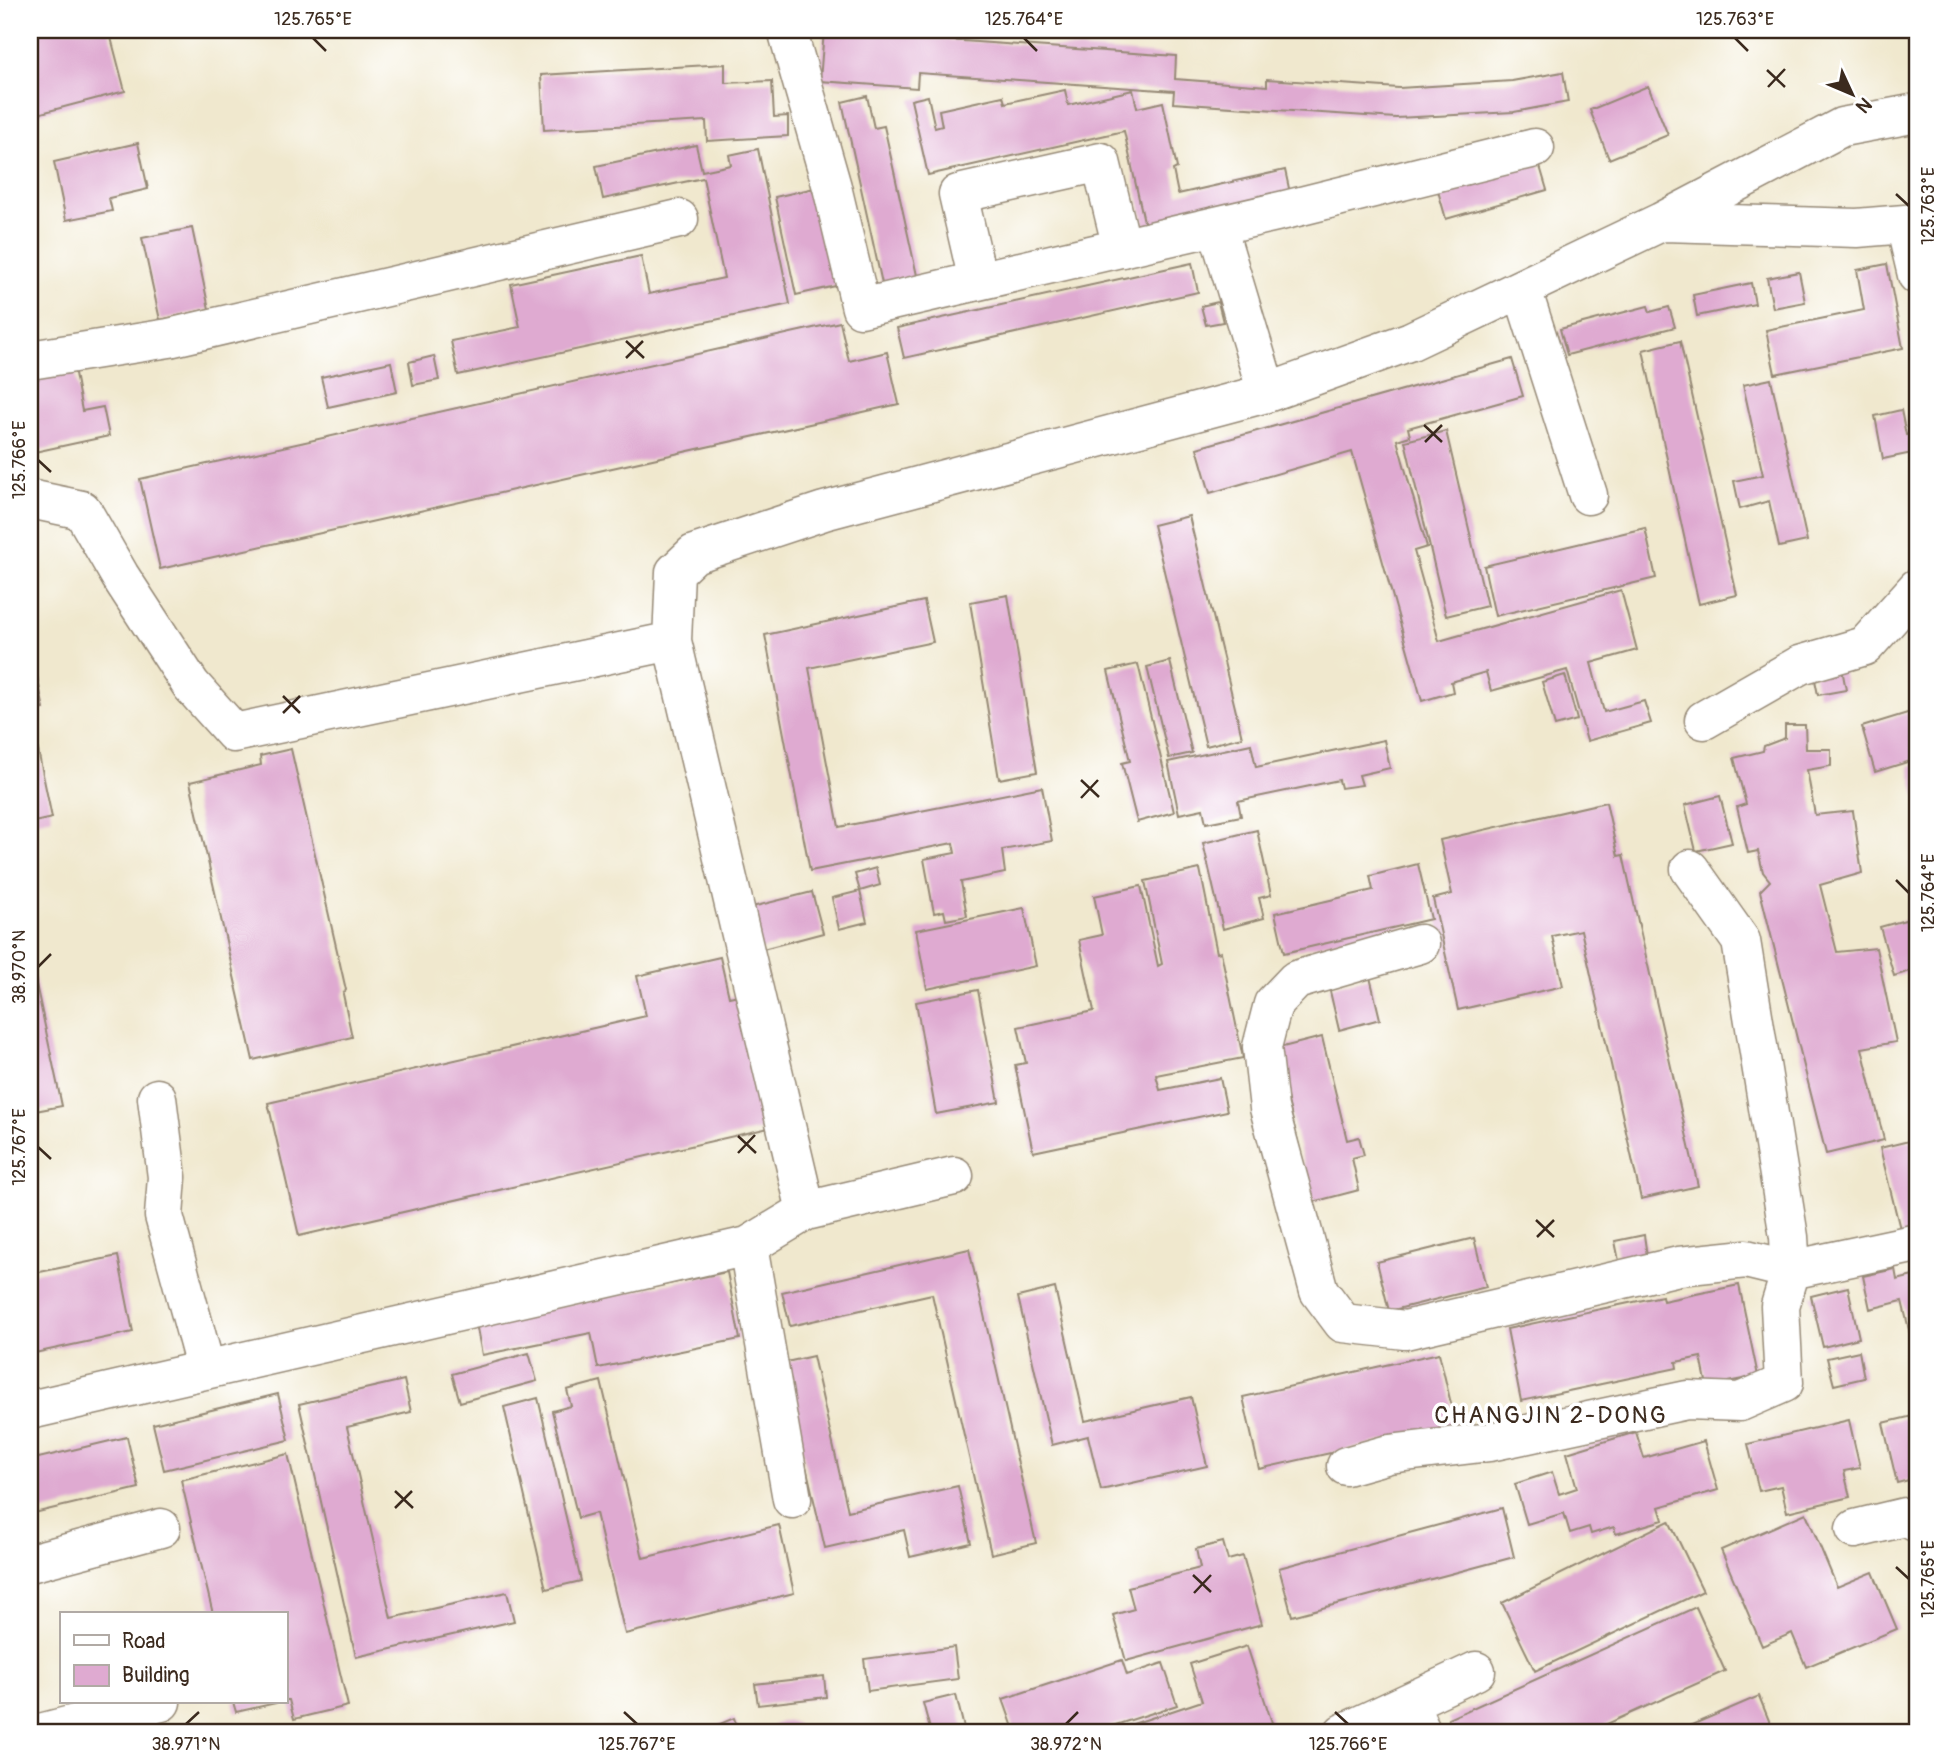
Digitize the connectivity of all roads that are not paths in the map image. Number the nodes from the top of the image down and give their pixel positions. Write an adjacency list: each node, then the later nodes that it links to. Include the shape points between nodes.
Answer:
1 (788, 33): 10 (street, via 861,308)
2 (1917, 113): 5 (street, via 1842,127)
3 (1535, 148): 7 (street)
4 (679, 219): 12 (street, via 169,338)
5 (1661, 222): 6 (street, via 1857,228); 11 (street)
6 (1911, 224): 9 (street)
7 (1217, 226): 8 (street); 13 (street)
8 (1122, 248): 10 (street); 10 (street, via 1101,162 958,194)
9 (1917, 275)
10 (978, 281)
11 (1522, 289): 13 (street, via 1412,341); 14 (street)
12 (30, 360)
13 (1267, 393): 17 (street, via 824,511 694,554 675,572)
14 (1588, 495)
15 (30, 499): 17 (street, via 82,510 191,685 234,733)
16 (1917, 588): 18 (street, via 1865,646 1800,664)
17 (672, 641): 23 (street)
18 (1704, 720)
19 (1690, 869): 26 (street, via 1741,941)
20 (1420, 944): 26 (street, via 1296,980 1273,1004 1262,1047 1269,1108 1319,1291 1343,1323 1405,1330 1693,1265 1746,1259)
21 (157, 1098): 27 (street, via 167,1177 164,1216)
22 (954, 1176): 23 (street)
23 (806, 1211): 25 (street)
24 (1917, 1243): 26 (street)
25 (747, 1247): 27 (street); 30 (street)
26 (1791, 1270): 29 (street, via 1780,1306 1784,1383 1740,1402 1687,1400 1490,1442 1389,1454)
27 (206, 1370): 28 (street)
28 (30, 1410)
29 (1346, 1466)
30 (792, 1499)
31 (1917, 1523): 33 (street, via 1905,1517)
32 (161, 1528): 34 (street)
33 (1855, 1529)
34 (30, 1563)
35 (1476, 1671): 37 (street)
36 (153, 1704): 38 (street)
37 (1415, 1718): 39 (street)
38 (40, 1733)
39 (1343, 1733)

